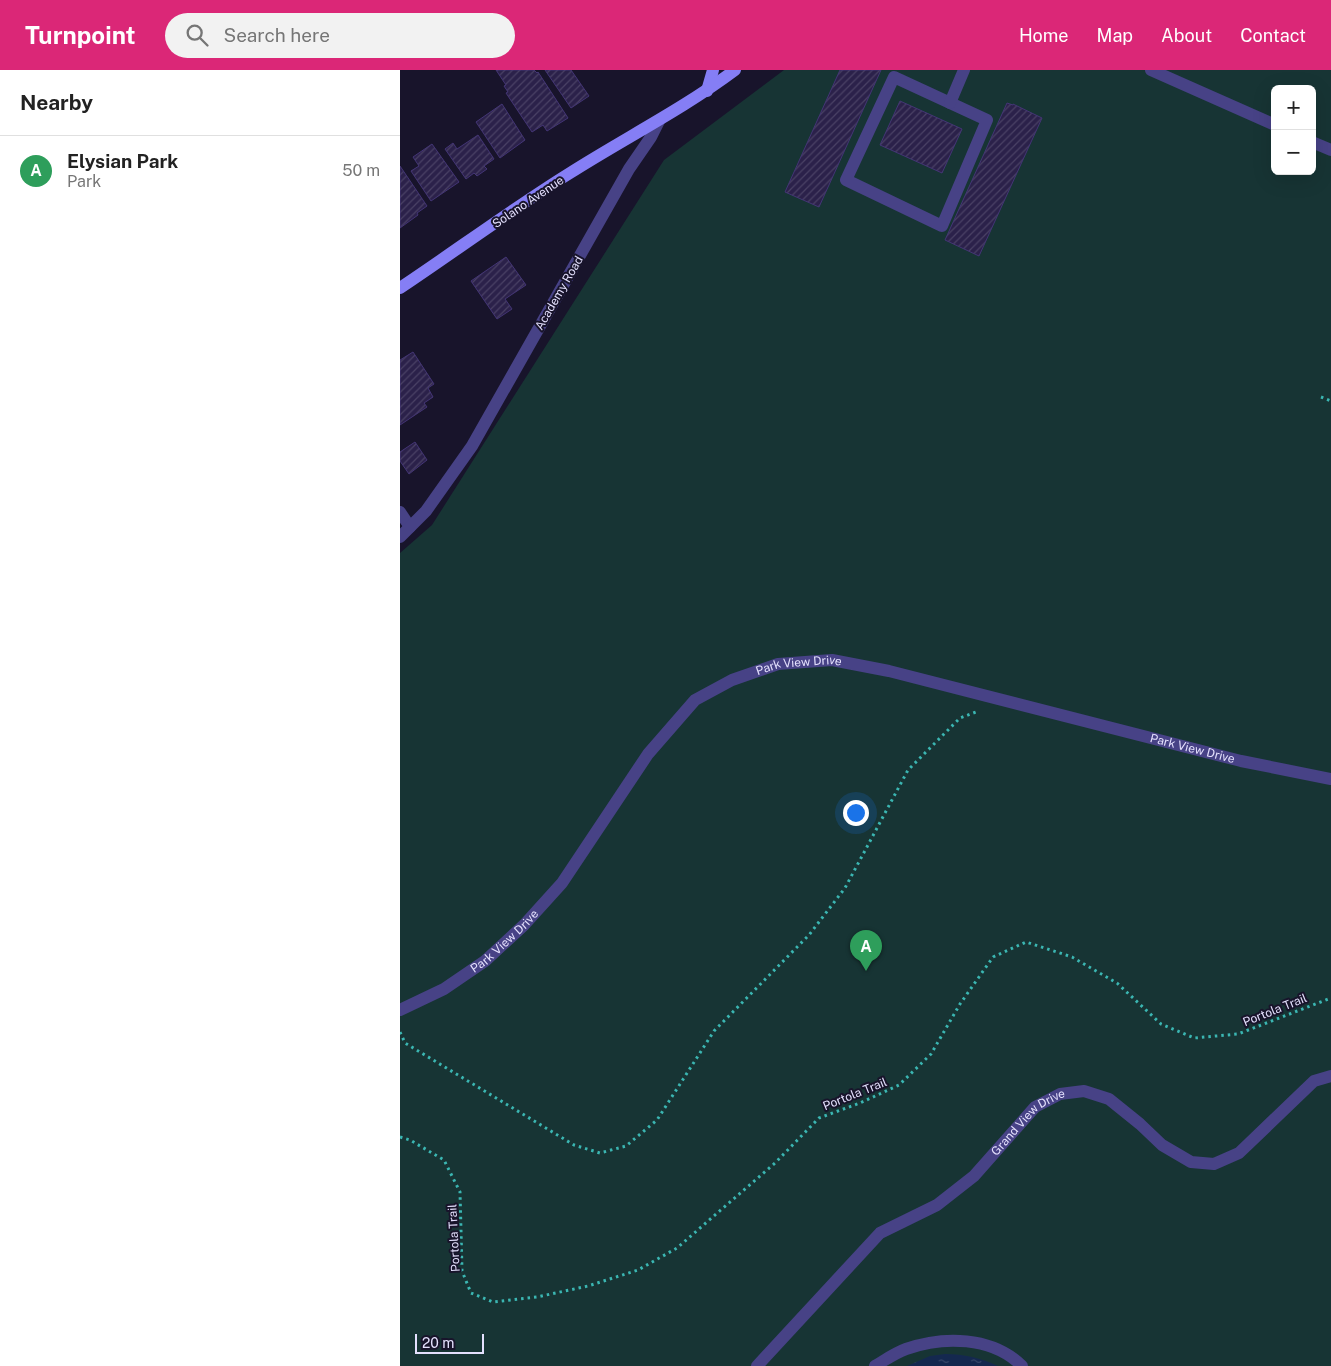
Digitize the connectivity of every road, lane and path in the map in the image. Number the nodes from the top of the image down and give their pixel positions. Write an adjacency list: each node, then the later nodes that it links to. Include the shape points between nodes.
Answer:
1 (713, 70): 5 (main road)
2 (736, 70): 5 (main road, Academy Road)
3 (964, 70): 6 (street)
4 (1151, 70): 8 (street)
5 (707, 91): 7 (main road, Academy Road)
6 (950, 103): 6 (street, via 894,76 846,180 942,226 987,120)
7 (659, 121): 11 (main road, Solano Avenue, via 570,173); 15 (street, Academy Road, via 472,446 426,511)
8 (1271, 123)
9 (1316, 144): 10 (street)
10 (1331, 150)
11 (400, 288)
12 (1320, 397): 13 (path)
13 (1331, 401)
14 (400, 512): 15 (street)
15 (410, 527): 16 (street, Academy Road)
16 (400, 537)
17 (1004, 701): 18 (street, Park View Drive, via 1241,761); 20 (street, Park View Drive, via 889,671 832,660 778,664 732,680 695,700 648,754 562,883 524,925 485,961 444,989); 21 (path, via 960,718 908,770 845,888 809,935 714,1031 657,1120 626,1146 600,1154 574,1145 405,1043)
18 (1331, 779)
19 (1331, 998): 23 (path, Portola Trail, via 1238,1034 1194,1038 1161,1024 1117,983 1072,957 1026,942 993,957 931,1054 899,1085 819,1118 775,1163 677,1248 638,1270 588,1286 537,1297 493,1302 471,1293 462,1271 460,1192 444,1160)
20 (400, 1010)
21 (400, 1032)
22 (1331, 1076): 24 (street, Grand View Drive, via 1314,1081 1239,1153 1214,1164 1191,1162 1162,1145 1109,1099 1084,1092 1060,1094 1035,1107 974,1176 937,1205 880,1233)
23 (400, 1137)
24 (757, 1366)
25 (875, 1366): 26 (street, via 922,1344 963,1340 983,1344)
26 (1022, 1366)

